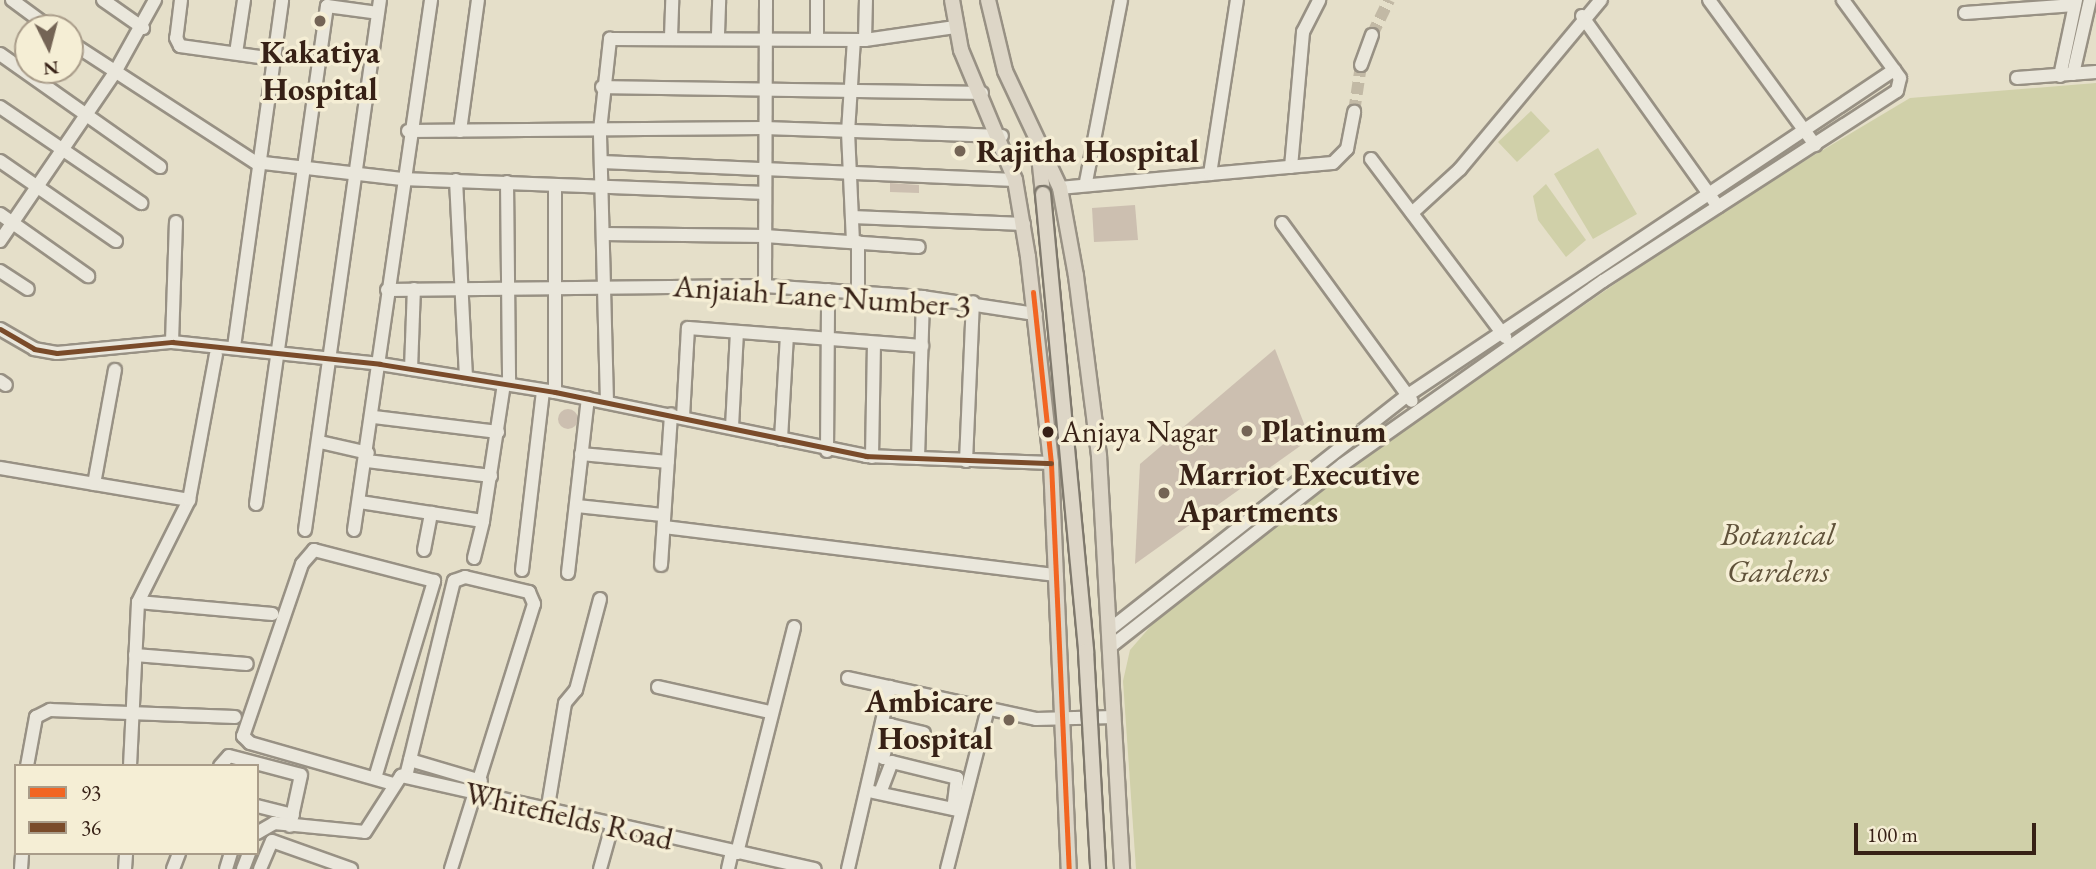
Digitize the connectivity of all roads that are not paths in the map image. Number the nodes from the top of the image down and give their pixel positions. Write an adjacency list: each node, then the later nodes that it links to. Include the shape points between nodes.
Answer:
1 (12, 0): 26 (street)
2 (103, 0): 29 (street)
3 (155, 0): 29 (street)
4 (181, 0): 37 (street, via 177,43)
5 (244, 0): 37 (street)
6 (282, 0): 39 (street)
7 (431, 0): 56 (street)
8 (478, 0): 57 (street)
9 (672, 0): 34 (street)
10 (719, 0): 30 (street)
11 (766, 0): 31 (street)
12 (817, 0): 33 (street)
13 (866, 0): 35 (street)
14 (952, 0): 28 (main road)
15 (988, 0): 61 (main road, via 1004,71)
16 (1121, 0): 78 (street)
17 (1237, 0): 73 (street)
18 (1601, 0): 27 (street)
19 (1709, 0): 54 (street)
20 (1843, 0): 41 (street)
21 (2092, 2): 44 (street)
22 (2075, 3): 25 (street); 44 (street)
23 (1314, 4): 70 (street, via 1303,33)
24 (379, 6): 67 (street, via 327,6); 71 (street)
25 (1965, 13)
26 (31, 14)
27 (1582, 16): 83 (street); 87 (street, via 1460,169)
28 (955, 27): 35 (street); 49 (main road)
29 (143, 28): 43 (street)
30 (718, 34): 31 (street); 34 (street)
31 (767, 35): 33 (street); 47 (street)
32 (1372, 35): 40 (street)
33 (817, 36): 35 (street)
34 (671, 37): 46 (street, via 610,39)
35 (860, 40): 48 (street)
36 (84, 53): 43 (street)
37 (236, 53): 39 (street)
38 (0, 54): 52 (street)
39 (274, 59): 65 (street)
40 (1361, 65)
41 (1894, 70): 54 (street); 60 (street, via 1897,91)
42 (2096, 72): 44 (street)
43 (114, 74): 52 (street); 65 (street)
44 (2066, 75): 45 (street)
45 (2017, 78)
46 (602, 87): 47 (street); 55 (street)
47 (765, 92): 48 (street); 53 (street)
48 (851, 92): 49 (street); 58 (street)
49 (982, 93): 59 (main road)
50 (0, 107): 62 (street)
51 (1354, 111): 70 (street, via 1341,157)
52 (86, 118): 62 (street); 68 (street)
53 (764, 128): 55 (street); 58 (street); 69 (street)
54 (1804, 129): 60 (street); 83 (street)
55 (600, 130): 57 (street); 66 (street)
56 (408, 131): 57 (street); 74 (street)
57 (460, 131)
58 (848, 132): 59 (street); 72 (street)
59 (1002, 136): 76 (main road)
60 (1815, 145): 86 (street)
61 (1039, 148): 81 (main road); 216 (main road, bridge, via 1086,650)
62 (64, 151): 80 (street); 85 (street)
63 (1371, 159): 87 (street)
64 (0, 161): 80 (street)
65 (255, 162): 67 (street); 124 (street)
66 (602, 162): 69 (street); 82 (street)
67 (306, 164): 71 (street); 125 (street)
68 (160, 167)
69 (764, 167): 72 (street); 84 (street)
70 (1291, 167): 73 (street)
71 (354, 172): 74 (street); 127 (street)
72 (852, 173): 76 (street); 89 (street)
73 (1210, 174): 78 (street)
74 (402, 179): 75 (street); 108 (street)
75 (456, 180): 77 (street); 109 (street)
76 (1015, 180): 93 (main road)
77 (507, 182): 79 (street); 105 (street)
78 (1086, 182): 81 (street)
79 (555, 185): 82 (street); 102 (street)
80 (38, 188): 91 (street); 97 (street)
81 (1060, 188): 174 (main road, via 1099,456)
82 (603, 190): 84 (street); 94 (street)
83 (1707, 192): 86 (street); 116 (street)
84 (765, 193): 95 (street)
85 (141, 203)
86 (1718, 207): 122 (street)
87 (1412, 213): 116 (street)
88 (0, 214): 91 (street)
89 (852, 217): 93 (street); 98 (street)
90 (176, 222): 120 (street)
91 (13, 223): 96 (street); 101 (street)
92 (1282, 223): 134 (street)
93 (1024, 224): 114 (main road)
94 (603, 234): 95 (street); 103 (street)
95 (765, 236): 98 (street); 104 (street)
96 (0, 241)
97 (116, 241)
98 (855, 242): 99 (street); 111 (street)
99 (919, 247)
100 (0, 271): 106 (street)
101 (88, 276)
102 (555, 286): 103 (street, Anjaiah Lane Number 3); 105 (street, Anjaiah Lane Number 3); 133 (street)
103 (606, 286): 104 (street, Anjaiah Lane Number 3); 136 (street)
104 (765, 286): 110 (street, Anjaiah Lane Number 3)
105 (508, 288): 109 (street, Anjaiah Lane Number 3); 132 (street)
106 (28, 289)
107 (414, 289): 108 (street, Anjaiah Lane Number 3); 109 (street, Anjaiah Lane Number 3); 129 (street)
108 (387, 290): 128 (street)
109 (464, 290): 131 (street)
110 (828, 290): 111 (street, Anjaiah Lane Number 3); 119 (street)
111 (858, 292): 112 (street, Anjaiah Lane Number 3)
112 (923, 297): 113 (street, Anjaiah Lane Number 3); 123 (street)
113 (973, 302): 114 (street, Anjaiah Lane Number 3); 149 (street)
114 (1036, 314): 151 (main road)
115 (0, 328): 120 (street, via 34,349 57,352)
116 (1501, 331): 122 (street); 134 (street)
117 (737, 332): 118 (street); 138 (street, via 688,328); 140 (street)
118 (787, 336): 119 (street); 142 (street)
119 (828, 340): 121 (street); 144 (street)
120 (173, 342): 124 (street)
121 (874, 343): 123 (street); 147 (street)
122 (1512, 345): 137 (street)
123 (922, 346): 148 (street)
124 (234, 347): 125 (street)
125 (281, 352): 127 (street); 157 (street)
126 (216, 354): 155 (street)
127 (331, 358): 128 (street); 143 (street)
128 (380, 364): 129 (street); 139 (street)
129 (411, 369): 131 (street)
130 (116, 370): 154 (street)
131 (466, 378): 132 (street)
132 (506, 384): 133 (street); 141 (street)
133 (549, 391): 135 (street); 167 (street)
134 (1408, 396): 137 (street); 174 (street)
135 (588, 398): 136 (street); 145 (street)
136 (607, 402): 138 (street)
137 (1419, 411): 175 (street)
138 (677, 415): 140 (street); 150 (street)
139 (374, 417): 141 (street); 146 (street)
140 (732, 427): 142 (street)
141 (498, 432): 153 (street)
142 (781, 439): 144 (street)
143 (320, 442): 146 (street); 162 (street)
144 (827, 451): 147 (street)
145 (581, 454): 150 (street); 158 (street)
146 (368, 457): 153 (street); 156 (street)
147 (872, 457): 148 (street)
148 (918, 458): 149 (street)
149 (966, 461): 151 (street)
150 (668, 462): 161 (street)
151 (1051, 463): 169 (main road)
152 (0, 468): 154 (street)
153 (491, 476): 160 (street)
154 (94, 484): 155 (street)
155 (189, 500): 171 (street)
156 (360, 502): 159 (street); 163 (street)
157 (256, 504)
158 (577, 506): 161 (street); 168 (street)
159 (430, 513): 160 (street); 164 (street)
160 (483, 521): 165 (street)
161 (664, 521): 166 (street); 169 (street)
162 (305, 530)
163 (354, 530)
164 (424, 550)
165 (474, 558)
166 (661, 565)
167 (522, 570)
168 (568, 573)
169 (1056, 575): 186 (main road)
170 (600, 599): 202 (street, via 576,690 565,703)
171 (138, 602): 172 (street); 176 (street)
172 (272, 614)
173 (794, 628): 183 (street)
174 (1109, 630): 175 (main road)
175 (1110, 647): 185 (main road)
176 (135, 655): 177 (street); 182 (street)
177 (247, 664)
178 (848, 678): 180 (street)
179 (658, 687): 183 (street)
180 (890, 687): 181 (street); 187 (street)
181 (988, 708): 186 (street); 195 (street)
182 (133, 711): 184 (street); 191 (street, via 50,710 36,717); 192 (street)
183 (770, 712): 206 (street)
184 (235, 717)
185 (1114, 717): 186 (street); 217 (main road)
186 (1062, 721): 215 (main road)
187 (886, 726): 188 (street); 189 (street)
188 (924, 733)
189 (879, 757): 195 (street); 198 (street)
190 (410, 760): 196 (street); 197 (street); 197 (street, via 454,581 465,577 529,592 534,604)
191 (27, 764)
192 (130, 764)
193 (222, 764): 203 (street, via 229,756 301,775)
194 (377, 775): 194 (street, Whitefields Road, via 243,736 302,564 314,550 434,581); 196 (street, Whitefields Road)
195 (970, 778): 201 (street)
196 (399, 779): 199 (street, Whitefields Road); 203 (street, via 365,832)
197 (481, 781): 199 (street)
198 (873, 792): 201 (street); 201 (street, via 892,762 957,778); 213 (street)
199 (476, 797): 202 (street, Whitefields Road); 209 (street)
200 (259, 807): 203 (street)
201 (957, 810): 214 (street)
202 (547, 812): 204 (street, Whitefields Road)
203 (292, 820): 205 (street, via 265,825)
204 (612, 826): 206 (street, Whitefields Road); 210 (street)
205 (259, 831)
206 (735, 852): 211 (street); 212 (street, Whitefields Road)
207 (260, 869): 208 (street, via 272,841)
208 (351, 869)
209 (452, 869)
210 (600, 869)
211 (728, 869)
212 (815, 869)
213 (849, 869)
214 (947, 869)
215 (1069, 869)
216 (1098, 869)
217 (1122, 869)

